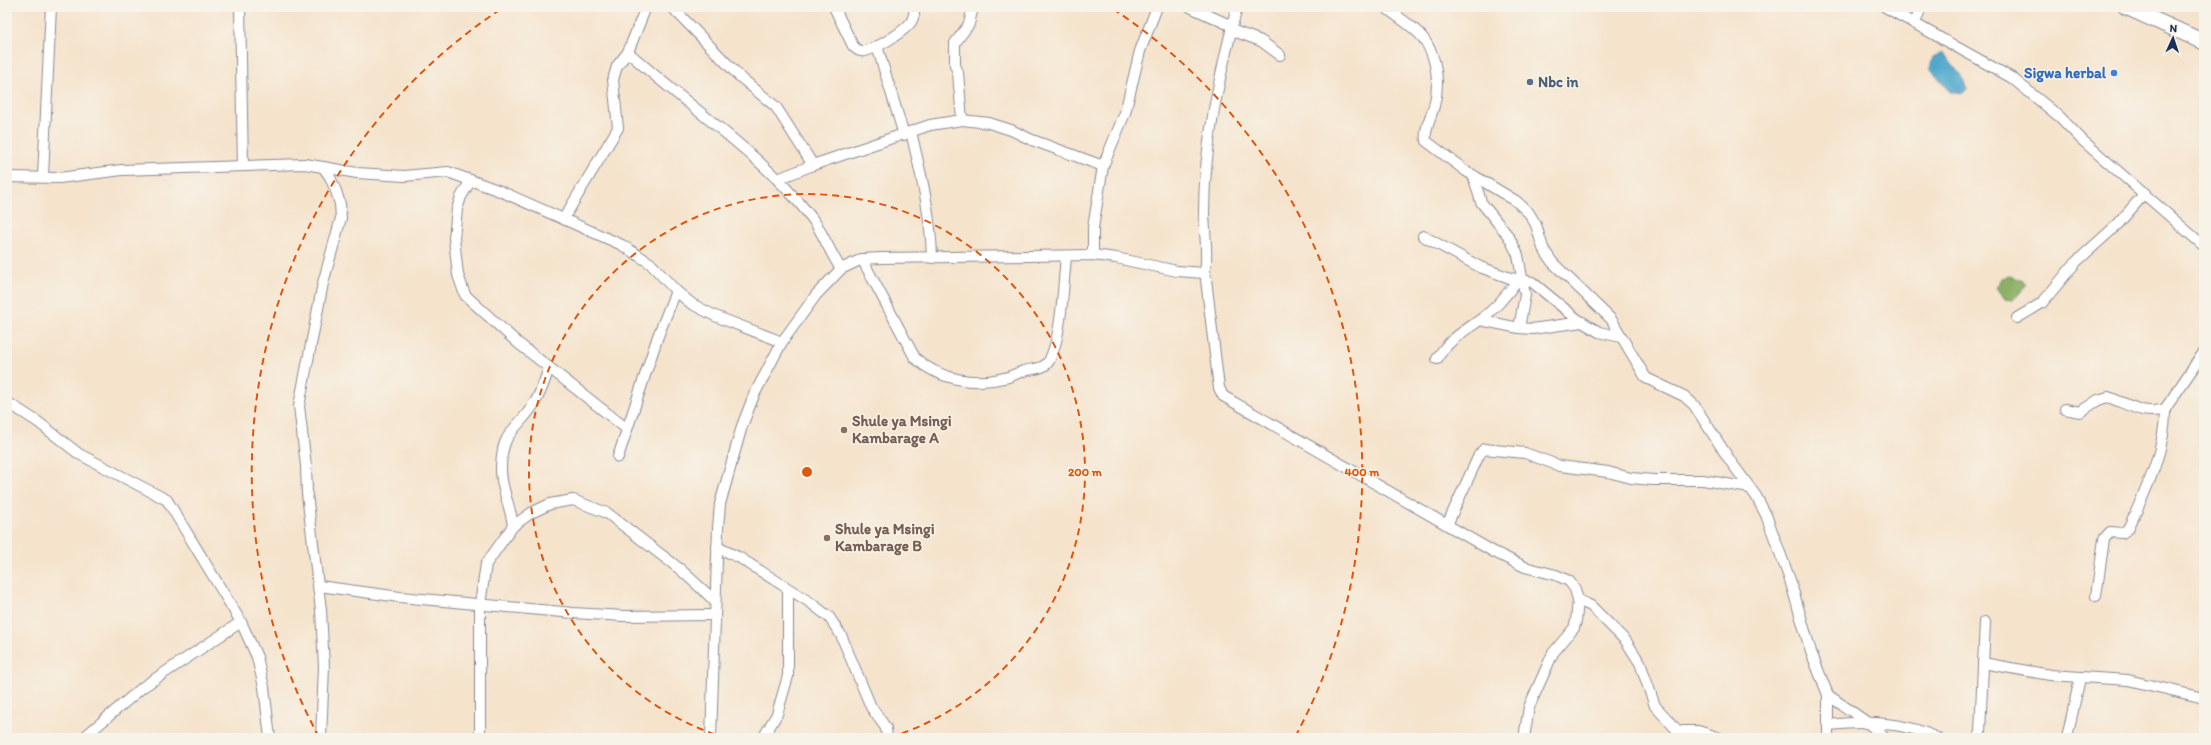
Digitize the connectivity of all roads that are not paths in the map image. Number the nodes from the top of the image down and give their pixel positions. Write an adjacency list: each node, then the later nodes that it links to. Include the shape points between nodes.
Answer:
1 (51, 7): 28 (street)
2 (240, 7): 24 (street)
3 (646, 7): 19 (street)
4 (672, 7): 23 (street, via 739,76 776,107)
5 (834, 7): 18 (street, via 853,46 863,51)
6 (914, 7): 18 (street, via 915,14 906,28)
7 (973, 7): 21 (street, via 969,24 955,43)
8 (1156, 7): 25 (street, via 1140,51 1125,113)
9 (1190, 7): 16 (street)
10 (1237, 7): 16 (street)
11 (1385, 7): 27 (street, via 1423,38 1432,56 1437,74 1436,90 1434,106 1425,133 1426,141)
12 (1885, 7): 15 (street)
13 (1921, 7): 15 (street)
14 (2126, 7): 17 (main road)
15 (1915, 23): 32 (street, via 2012,78)
16 (1232, 28): 20 (street, via 1261,41); 41 (street, via 1212,125 1206,176)
17 (2204, 42)
18 (877, 46): 22 (street)
19 (628, 52): 30 (street); 33 (street, via 618,66 613,80 618,128)
20 (1280, 55)
21 (962, 120): 22 (street, via 930,125); 25 (street, via 989,123 1011,130)
22 (908, 133): 23 (street); 38 (street, via 927,198)
23 (813, 165): 30 (street)
24 (243, 166): 26 (street, via 305,164); 28 (street, via 122,170 59,178)
25 (1103, 166): 36 (street, via 1093,228)
26 (323, 167): 31 (street, via 357,173 404,176 448,172); 62 (street, via 336,191 341,218 323,283 299,406)
27 (1472, 175): 42 (street, via 1484,208 1502,227 1515,247); 48 (street, via 1516,201 1528,213 1552,262 1611,319)
28 (43, 176): 29 (street)
29 (7, 177)
30 (778, 179): 40 (street, via 811,217)
31 (471, 180): 33 (street); 52 (street, via 461,197 455,219 455,259 462,288 465,295 500,328)
32 (2145, 193): 35 (street); 44 (street, via 2118,224 2076,262 2042,303)
33 (564, 218): 43 (street, via 636,252 660,271)
34 (1423, 236): 42 (street, via 1480,267 1496,274)
35 (2204, 246)
36 (1093, 255): 37 (street); 41 (street, via 1177,271 1202,274)
37 (1066, 257): 38 (street); 39 (street, via 1056,343 1048,363 1038,369 1005,378 976,381 937,374 926,369 915,358)
38 (932, 258): 39 (street)
39 (862, 259): 40 (street)
40 (841, 269): 49 (street, via 816,295)
41 (1205, 271): 59 (street, via 1219,388 1223,396)
42 (1520, 279): 45 (street); 46 (street, via 1537,285); 47 (street, via 1525,295)
43 (676, 291): 49 (street, via 692,304 714,316); 56 (street, via 658,336)
44 (2017, 318)
45 (1480, 320): 47 (street); 51 (street, via 1454,338 1443,348)
46 (1582, 322): 47 (street, via 1532,329); 48 (street, via 1599,332)
47 (1519, 328)
48 (1621, 337): 58 (street, via 1646,378 1684,396 1694,406)
49 (782, 342): 61 (street, via 754,395 742,426 720,504)
50 (2204, 352): 55 (street)
51 (1437, 359)
52 (549, 368): 56 (street); 60 (street, via 535,403 510,431 504,444 501,477)
53 (7, 402): 69 (street, via 79,454 167,500)
54 (2065, 409): 55 (street, via 2080,412 2098,400 2108,397 2138,410 2152,412)
55 (2165, 409): 64 (street, via 2166,424 2160,446 2128,529 2122,534 2110,532 2104,539)
56 (627, 430): 57 (street)
57 (618, 457)
58 (1750, 488): 59 (street, via 1703,480 1630,478 1608,472 1560,466 1525,453 1484,449); 73 (street, via 1766,515 1788,573 1811,652)
59 (1447, 525): 65 (street, via 1525,567 1568,581 1575,589)
60 (513, 526): 66 (street, via 550,504 573,500 588,505 625,525); 67 (street, via 486,564)
61 (717, 546): 63 (street); 66 (street)
62 (319, 586): 67 (street); 79 (street, via 324,667)
63 (788, 590): 82 (street, via 788,676 777,714); 83 (street, via 829,617 841,634 871,707 886,728)
64 (2096, 596)
65 (1578, 600): 84 (street, via 1574,628 1553,653 1529,708); 85 (street, via 1591,606 1626,641 1640,663 1655,706 1678,731 1698,731)
66 (715, 601): 68 (street)
67 (480, 604): 68 (street, via 624,616); 80 (street)
68 (715, 615): 81 (street)
69 (241, 622): 77 (street, via 143,687); 78 (street, via 257,657 264,687)
70 (1985, 622): 71 (street)
71 (1983, 663): 72 (street); 89 (street)
72 (2080, 678): 74 (street, via 2128,680); 90 (street)
73 (1828, 695): 75 (street); 76 (street)
74 (2204, 698)
75 (1868, 723): 76 (street); 87 (street); 88 (street, via 1910,727)
76 (1829, 725): 86 (street)
77 (83, 738)
78 (270, 738)
79 (322, 738)
80 (480, 738)
81 (711, 738)
82 (763, 738)
83 (887, 738)
84 (1524, 738)
85 (1720, 738)
86 (1828, 738)
87 (1884, 738)
88 (1937, 738)
89 (1978, 738)
90 (2067, 738)

